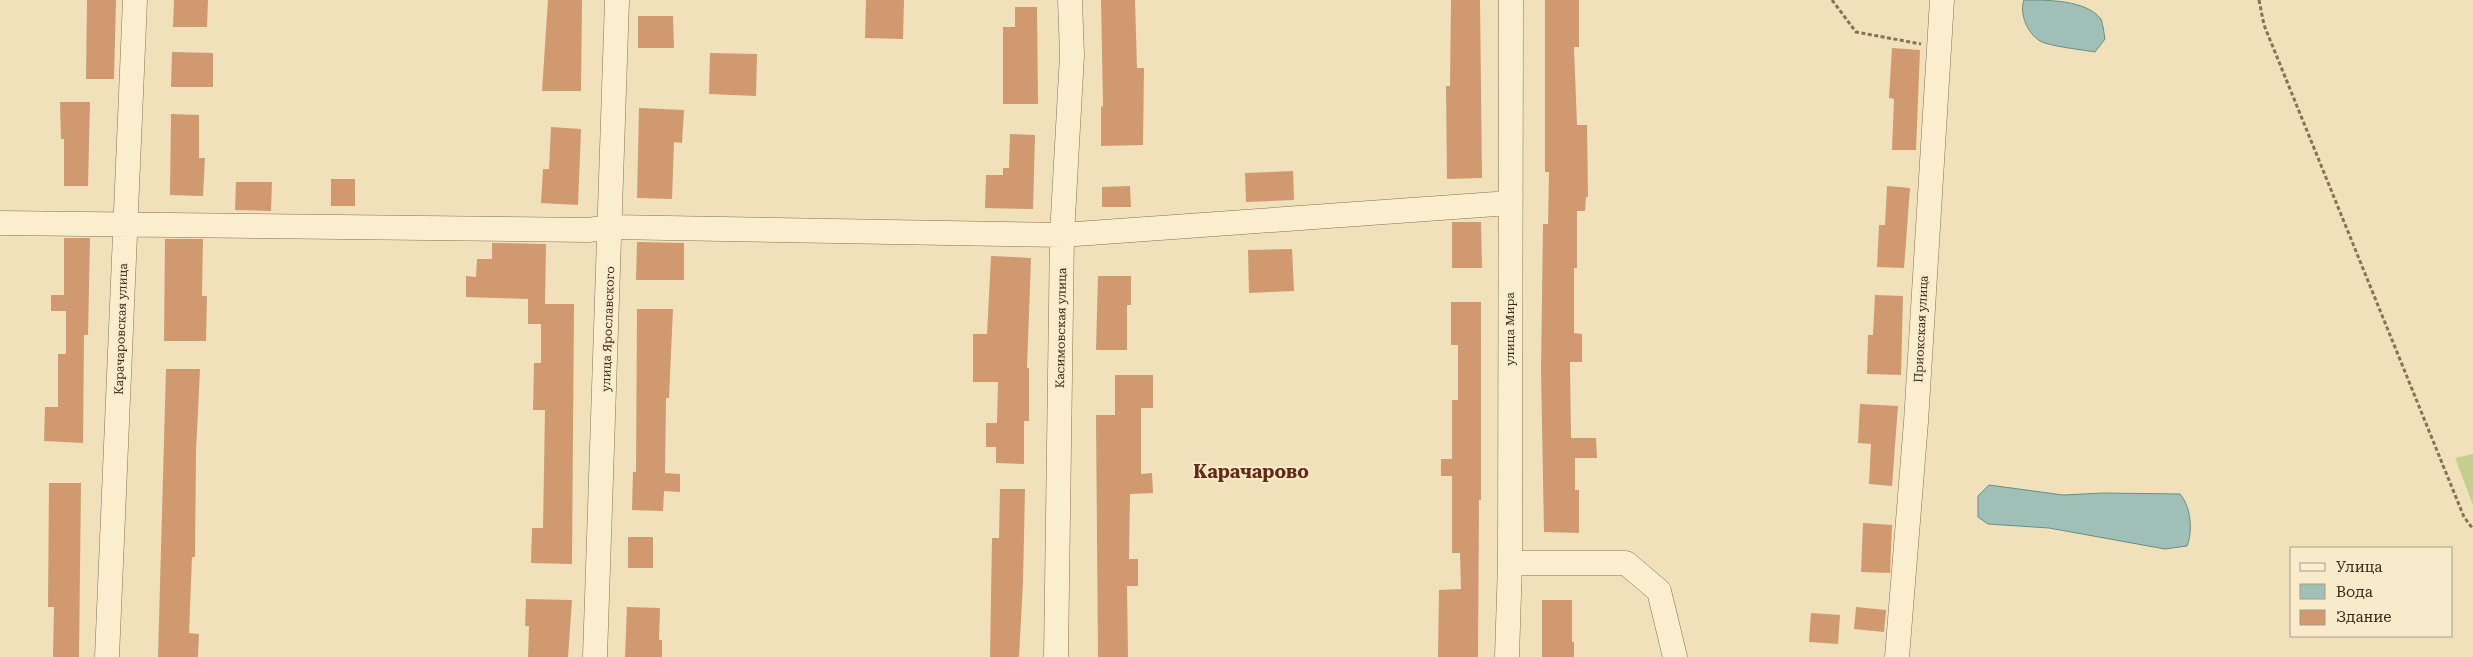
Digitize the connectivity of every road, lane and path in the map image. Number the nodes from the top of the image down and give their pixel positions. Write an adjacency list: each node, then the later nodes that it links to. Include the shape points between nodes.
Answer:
1 (135, 0): 11 (street, Карачаровская улица)
2 (618, 0): 12 (street, улица Ярославского)
3 (1070, 0): 13 (street, Касимовская улица, via 1072,55)
4 (1511, 0): 9 (street, улица Мира)
5 (1832, 0): 8 (path, via 1856,32)
6 (1942, 0): 8 (street, Приокская улица)
7 (2259, 0): 14 (path, via 2271,43 2464,517)
8 (1938, 48): 21 (street, Приокская улица, via 1916,422)
9 (1510, 203): 13 (street); 15 (street, улица Мира)
10 (0, 224): 11 (street)
11 (125, 226): 12 (street, via 588,230); 16 (street, Карачаровская улица)
12 (611, 227): 13 (street); 17 (street, улица Ярославского)
13 (1062, 235): 18 (street, Касимовская улица)
14 (2473, 529)
15 (1510, 564): 19 (street, улица Мира); 20 (street, via 1626,563 1659,590)
16 (107, 657)
17 (596, 657)
18 (1056, 657)
19 (1507, 657)
20 (1675, 657)
21 (1898, 657)

